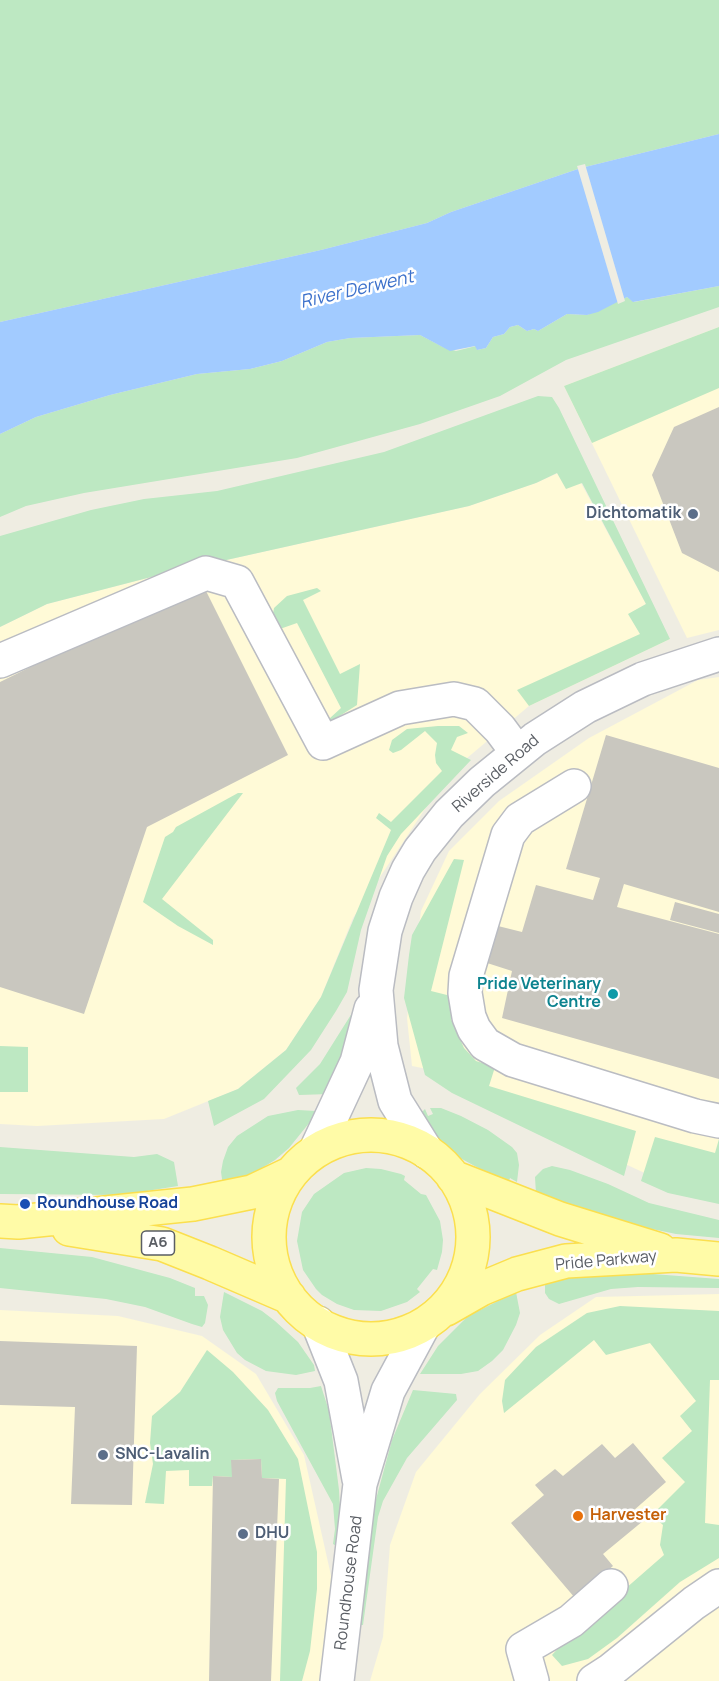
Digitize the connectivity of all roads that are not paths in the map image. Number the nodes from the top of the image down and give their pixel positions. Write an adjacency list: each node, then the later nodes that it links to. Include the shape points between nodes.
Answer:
1 (719, 654): 3 (street, Riverside Road, via 662,672 604,698)
2 (0, 661): 3 (street, via 206,573 237,582 323,743 400,708 454,699 476,704)
3 (517, 752): 5 (street, Riverside Road, via 448,814 408,870 385,931)
4 (574, 786): 6 (street, via 519,819 508,835 466,976 465,993 474,1029 485,1044 513,1060)
5 (376, 990): 7 (street, Riverside Road, via 357,1062); 8 (street, Riverside Road, via 381,1046 395,1101)
6 (719, 1121)
7 (316, 1150): 8 (main road, A6, via 336,1140 371,1134 405,1141); 9 (main road, A6)
8 (428, 1152): 10 (main road, A6)
9 (290, 1174): 11 (main road, A6, via 252,1192 193,1204); 14 (main road, A6, via 280,1189 268,1231 273,1266)
10 (453, 1177): 12 (main road, Pride Parkway / A6, via 560,1219); 15 (main road, A6, via 467,1207 472,1247 462,1284)
11 (9, 1221): 14 (main road, A6, via 155,1243)
12 (676, 1255): 13 (main road, Pride Parkway / A6); 15 (main road, Pride Parkway / A6, via 575,1260 527,1270 481,1288)
13 (719, 1259)
14 (289, 1297): 16 (main road, A6)
15 (431, 1320): 16 (main road, A6, via 387,1339 367,1339); 17 (street, Roundhouse Road, via 388,1392)
16 (318, 1323): 17 (street, Roundhouse Road, via 341,1381)
17 (360, 1484): 20 (street, Roundhouse Road)
18 (611, 1586): 21 (street, via 571,1621 523,1649)
19 (719, 1586): 22 (street)
20 (337, 1681)
21 (532, 1681)
22 (594, 1681)

